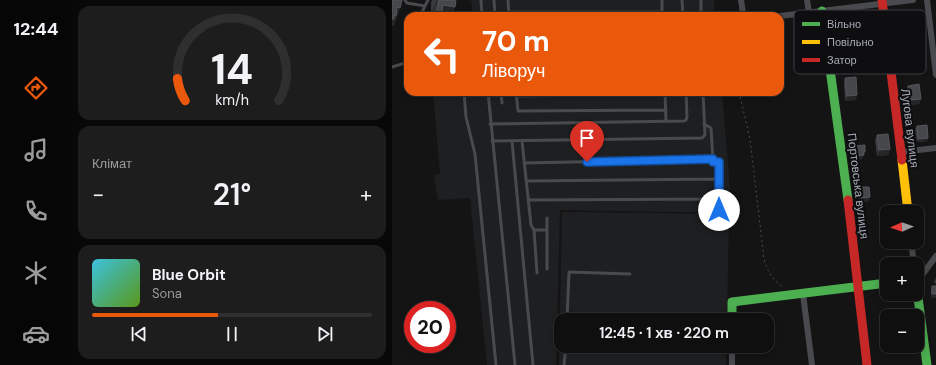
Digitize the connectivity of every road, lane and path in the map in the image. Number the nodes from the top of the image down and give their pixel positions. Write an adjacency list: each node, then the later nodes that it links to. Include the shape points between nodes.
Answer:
1 (405, 0): 14 (lane, via 407,3)
2 (428, 0): 14 (lane)
3 (481, 0): 18 (lane)
4 (494, 0): 19 (lane)
5 (508, 0): 20 (lane)
6 (662, 0): 21 (lane)
7 (682, 0): 22 (lane)
8 (700, 0): 23 (lane)
9 (741, 0): 24 (street)
10 (807, 0): 15 (street)
11 (913, 0): 13 (street)
12 (927, 0): 31 (street)
13 (882, 2): 16 (street)
14 (425, 6): 17 (lane)
15 (809, 10)
16 (829, 10)
17 (422, 12)
18 (482, 12)
19 (495, 12)
20 (509, 12)
21 (662, 12)
22 (683, 12)
23 (701, 12)
24 (742, 12)
25 (794, 15): 26 (street)
26 (784, 16)
27 (404, 63): 28 (lane)
28 (392, 67)
29 (831, 74): 67 (street, Портовська вулиця)
30 (891, 74): 49 (street, Лугова вулиця)
31 (936, 75)
32 (464, 96): 74 (lane, via 475,154)
33 (488, 96): 43 (lane)
34 (501, 96): 40 (lane)
35 (516, 96): 41 (lane, via 518,111)
36 (665, 96): 41 (lane)
37 (686, 96): 42 (lane, via 686,120)
38 (703, 96): 44 (lane)
39 (741, 96): 68 (path, via 750,139 766,268 776,282)
40 (502, 103)
41 (666, 110): 42 (lane)
42 (666, 121): 43 (lane)
43 (490, 124): 47 (lane)
44 (704, 124): 46 (lane, via 704,138); 50 (lane, via 711,128)
45 (512, 141): 46 (lane); 47 (lane); 76 (lane)
46 (522, 141): 51 (lane)
47 (492, 142): 75 (lane)
48 (936, 148): 49 (street)
49 (901, 152): 56 (street, Лугова вулиця)
50 (713, 159): 51 (lane); 52 (lane, via 713,162 719,162)
51 (524, 163): 53 (lane)
52 (719, 179): 53 (lane); 54 (lane)
53 (526, 181): 55 (lane)
54 (719, 199): 55 (lane); 57 (lane)
55 (528, 200): 59 (lane)
56 (907, 205)
57 (719, 210)
58 (547, 218): 60 (lane)
59 (534, 230): 60 (lane); 64 (lane)
60 (547, 230): 62 (lane)
61 (936, 256): 63 (street)
62 (547, 269)
63 (924, 272)
64 (537, 274)
65 (630, 274): 70 (lane, via 569,272)
66 (880, 284): 67 (street)
67 (858, 286): 68 (street); 80 (street, Портовська вулиця)
68 (799, 294): 71 (street, via 732,302); 79 (street)
69 (918, 301): 81 (street)
70 (567, 313)
71 (732, 313)
72 (565, 353): 77 (lane)
73 (732, 353): 78 (street)
74 (496, 365)
75 (515, 365)
76 (533, 365)
77 (564, 365)
78 (732, 365)
79 (812, 365)
80 (867, 365)
81 (927, 365)

